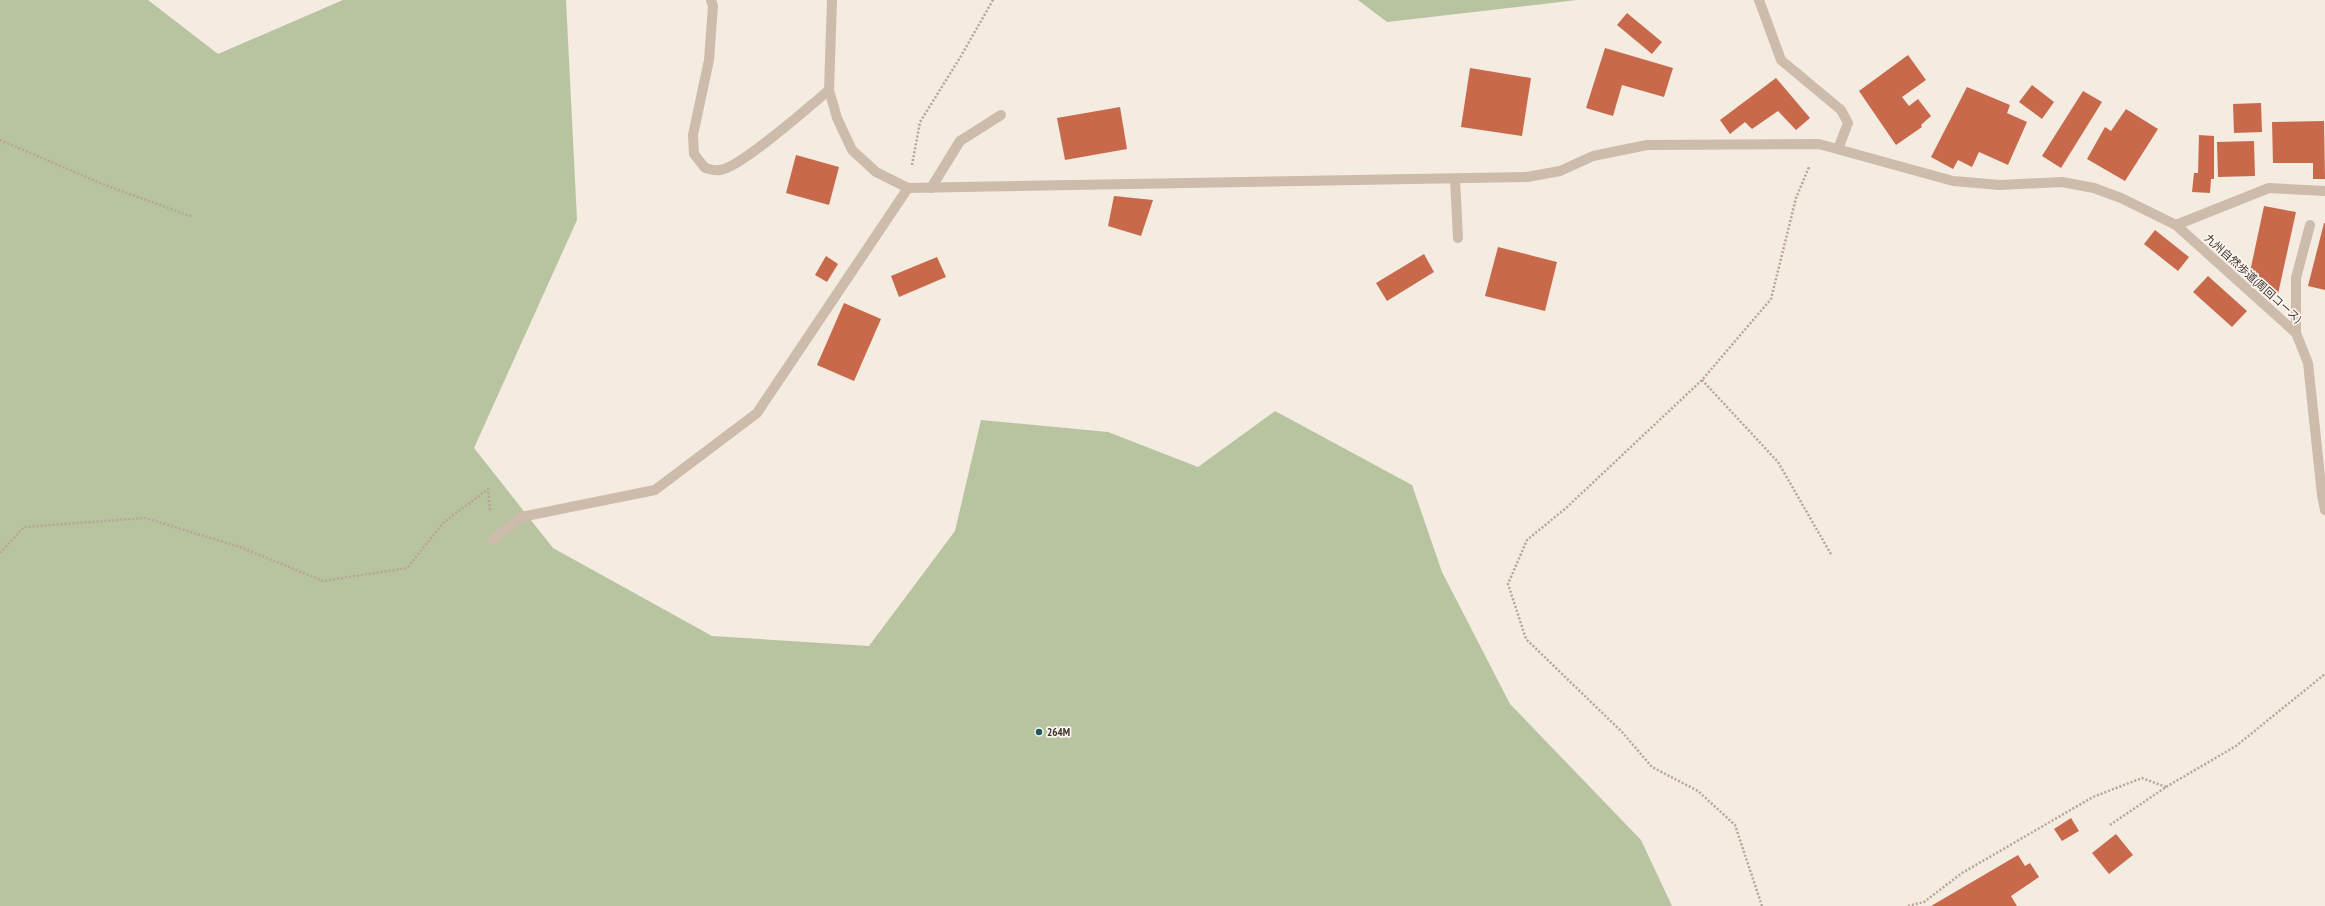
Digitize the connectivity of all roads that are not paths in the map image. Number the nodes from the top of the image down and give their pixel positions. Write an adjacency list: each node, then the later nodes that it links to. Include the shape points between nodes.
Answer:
1 (711, 0): 4 (street, via 713,6 709,60 693,135 694,154 705,168 720,170 733,164 768,140)
2 (832, 0): 4 (street)
3 (1759, 0): 6 (street, via 1781,60 1840,110 1848,123)
4 (829, 90): 8 (street, via 836,118 852,150 876,172)
5 (1001, 115): 9 (street, via 960,141)
6 (1838, 149): 7 (street, 九州自然歩道(周回コース), via 1819,144 1647,145 1593,156 1560,171 1527,177); 11 (street, 九州自然歩道(周回コース), via 1953,181 2000,185 2062,182 2094,188)
7 (1454, 179): 9 (street, 九州自然歩道(周回コース)); 13 (street)
8 (908, 188): 9 (street, 九州自然歩道(周回コース)); 16 (street, via 757,413 655,490 521,517)
9 (931, 188)
10 (2325, 191): 11 (street, via 2268,188)
11 (2176, 225): 14 (street, 九州自然歩道(周回コース))
12 (2310, 226): 14 (street, via 2296,278)
13 (1458, 238)
14 (2296, 333): 15 (street, 九州自然歩道(周回コース), via 2308,363)
15 (2325, 510)
16 (493, 540)

